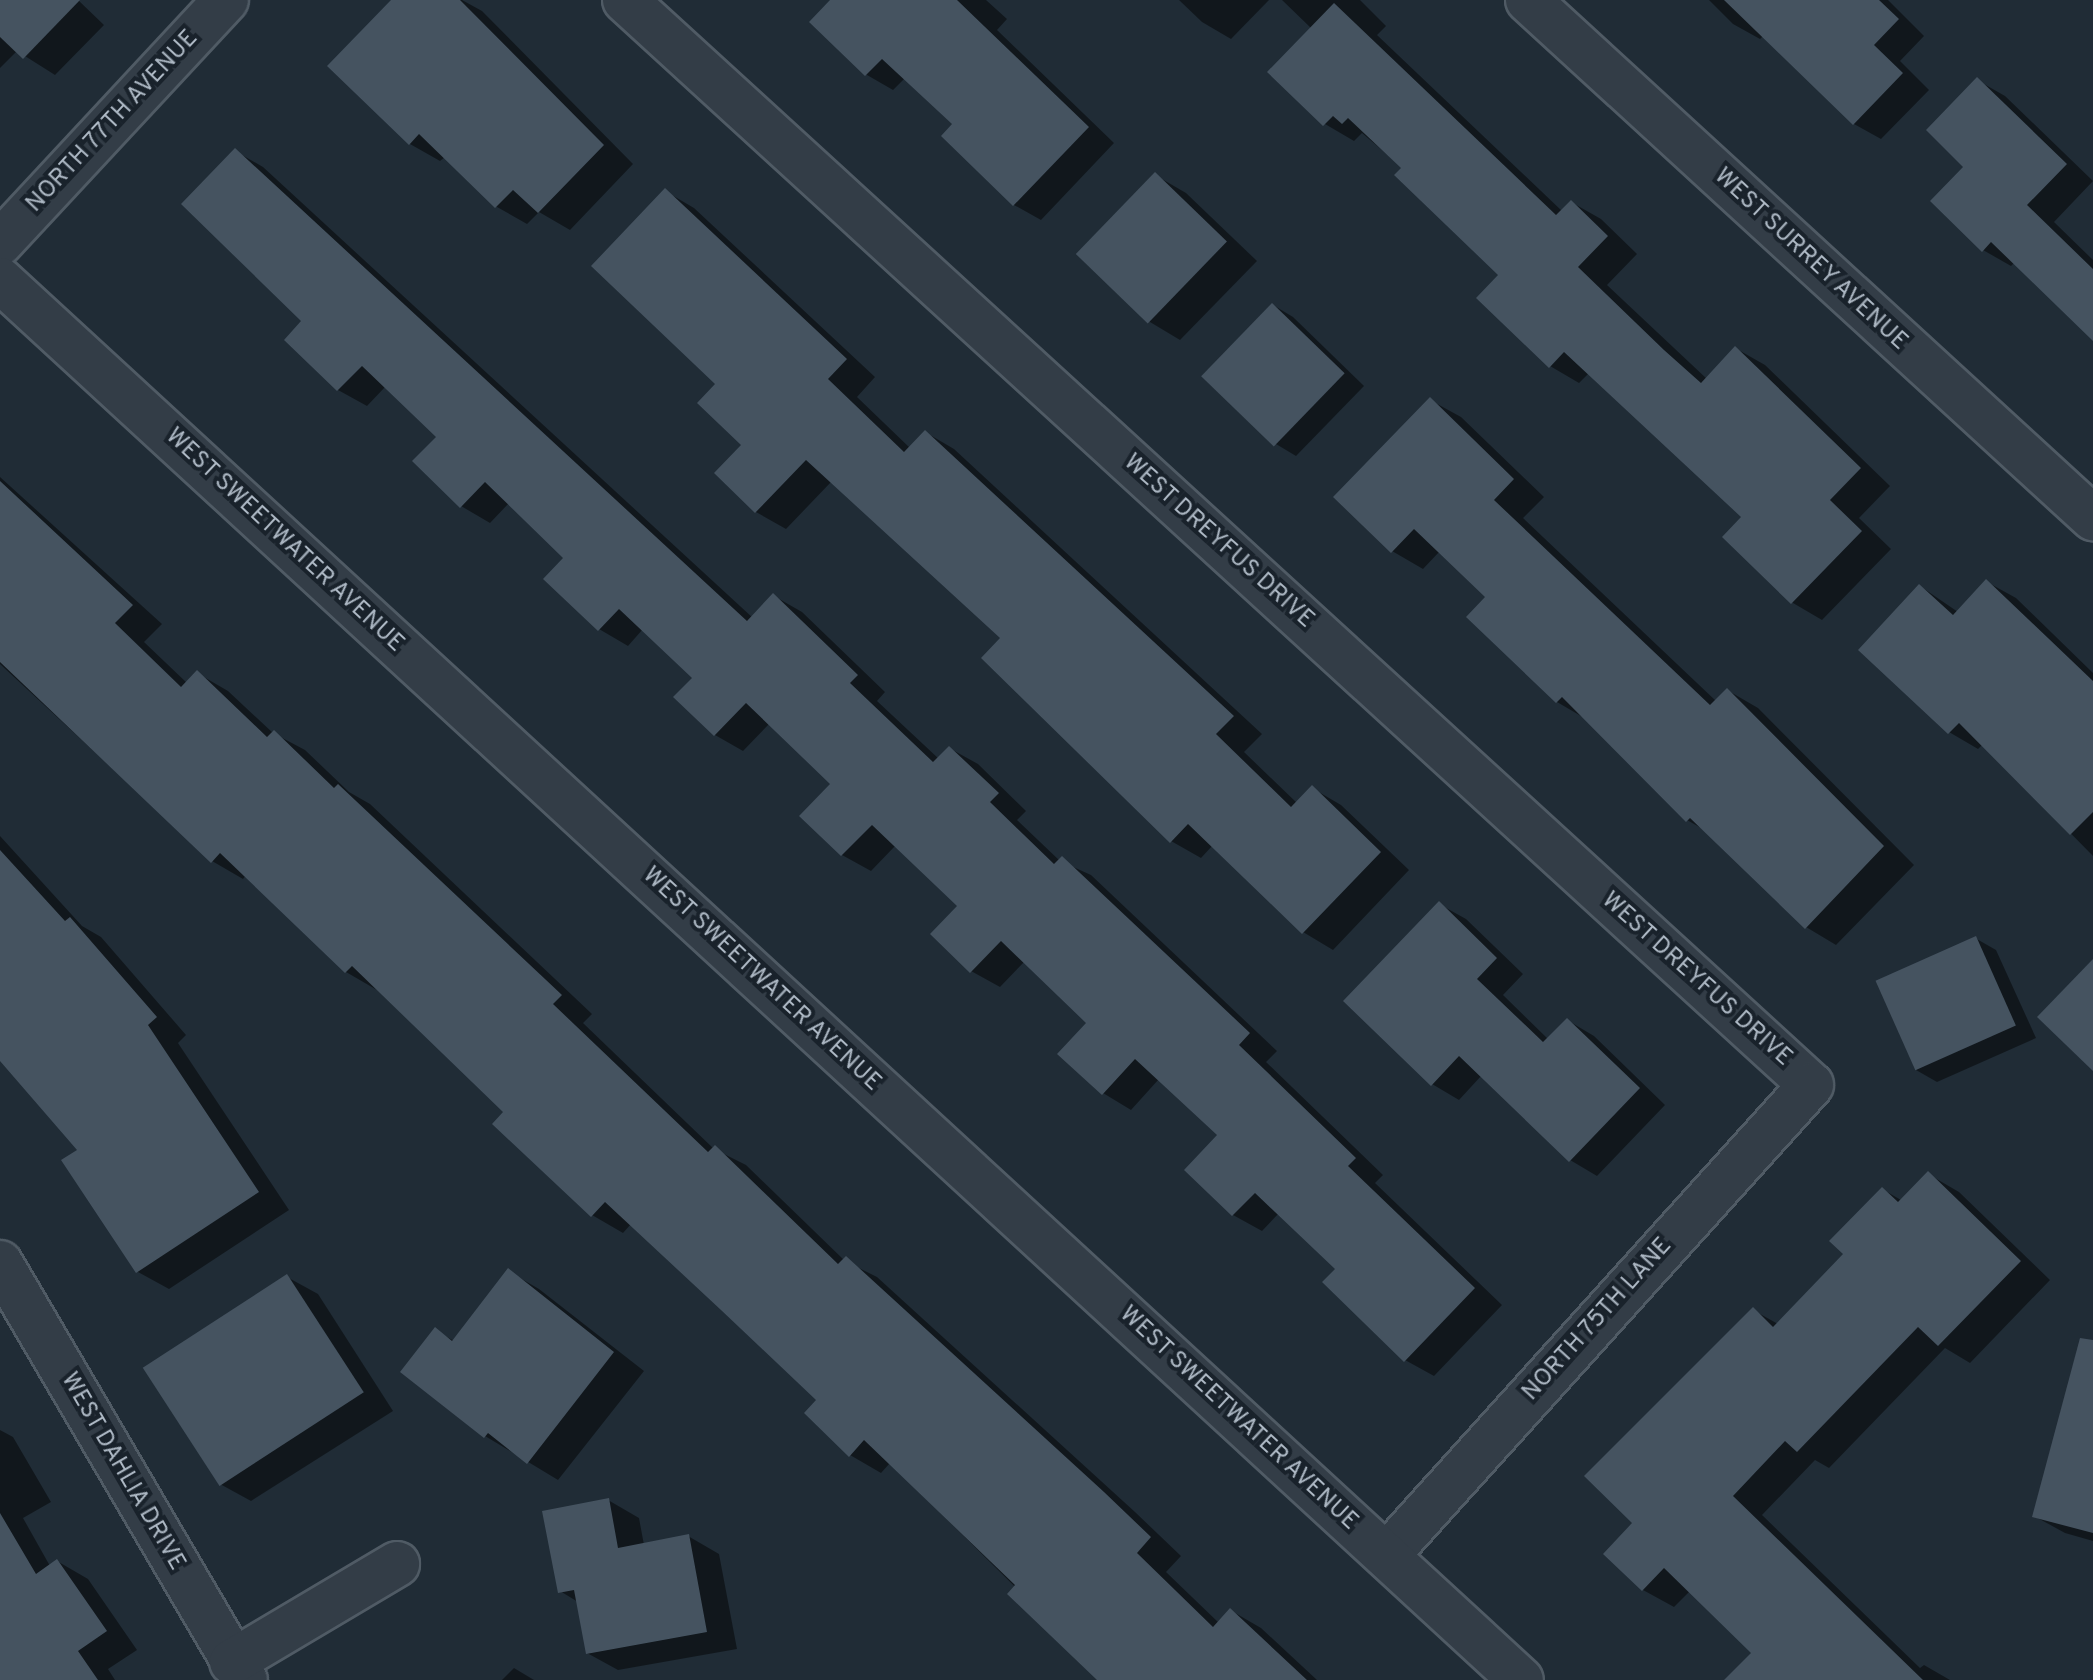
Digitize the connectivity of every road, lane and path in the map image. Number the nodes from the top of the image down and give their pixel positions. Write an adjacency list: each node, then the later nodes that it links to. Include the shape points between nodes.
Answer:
1 (226, 0): 4 (street, NORTH 77TH AVENUE)
2 (625, 0): 7 (street, WEST DREYFUS DRIVE)
3 (1528, 0): 6 (street, WEST SURREY AVENUE)
4 (0, 243)
5 (0, 280): 9 (street, WEST SWEETWATER AVENUE)
6 (2093, 518)
7 (1811, 1085): 9 (street, NORTH 75TH LANE)
8 (0, 1263): 11 (street, WEST DAHLIA DRIVE)
9 (1386, 1556): 12 (street, WEST SWEETWATER AVENUE)
10 (397, 1564): 11 (street)
11 (238, 1671)
12 (1521, 1680)

